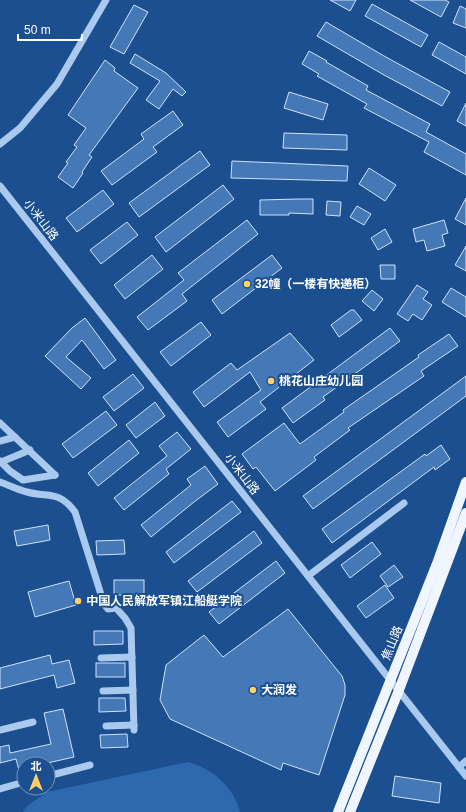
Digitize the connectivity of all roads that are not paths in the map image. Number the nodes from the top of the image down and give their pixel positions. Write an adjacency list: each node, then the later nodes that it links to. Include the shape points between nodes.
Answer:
1 (106, 0): 2 (street, via 57,84 20,128)
2 (0, 144)
3 (0, 186): 13 (street, 小米山路)
4 (0, 423): 5 (street)
5 (15, 437): 6 (street); 7 (street)
6 (0, 441)
7 (30, 450): 8 (street); 8 (street, via 56,475 23,480)
8 (0, 461)
9 (0, 482): 14 (street, via 26,492 62,498 68,502 74,512 104,604 108,609 116,608 131,628)
10 (466, 482): 16 (main road, 焦山路)
11 (404, 503): 13 (street)
12 (466, 513): 18 (main road, 焦山路)
13 (308, 576): 16 (street, 小米山路)
14 (132, 657): 15 (street); 17 (street)
15 (101, 658)
16 (391, 680): 18 (street, 小米山路); 30 (main road, 焦山路)
17 (133, 690): 19 (street); 21 (street, via 134,727)
18 (399, 690): 25 (street, 小米山路); 31 (main road, 焦山路)
19 (103, 691)
20 (33, 722): 22 (street)
21 (106, 726)
22 (0, 730)
23 (466, 761): 25 (street)
24 (90, 765): 26 (street)
25 (459, 767): 27 (street, 小米山路)
26 (56, 774)
27 (466, 776)
28 (16, 784): 29 (street)
29 (0, 789)
30 (344, 799): 31 (street); 32 (main road, 焦山路)
31 (354, 810)
32 (338, 812)

